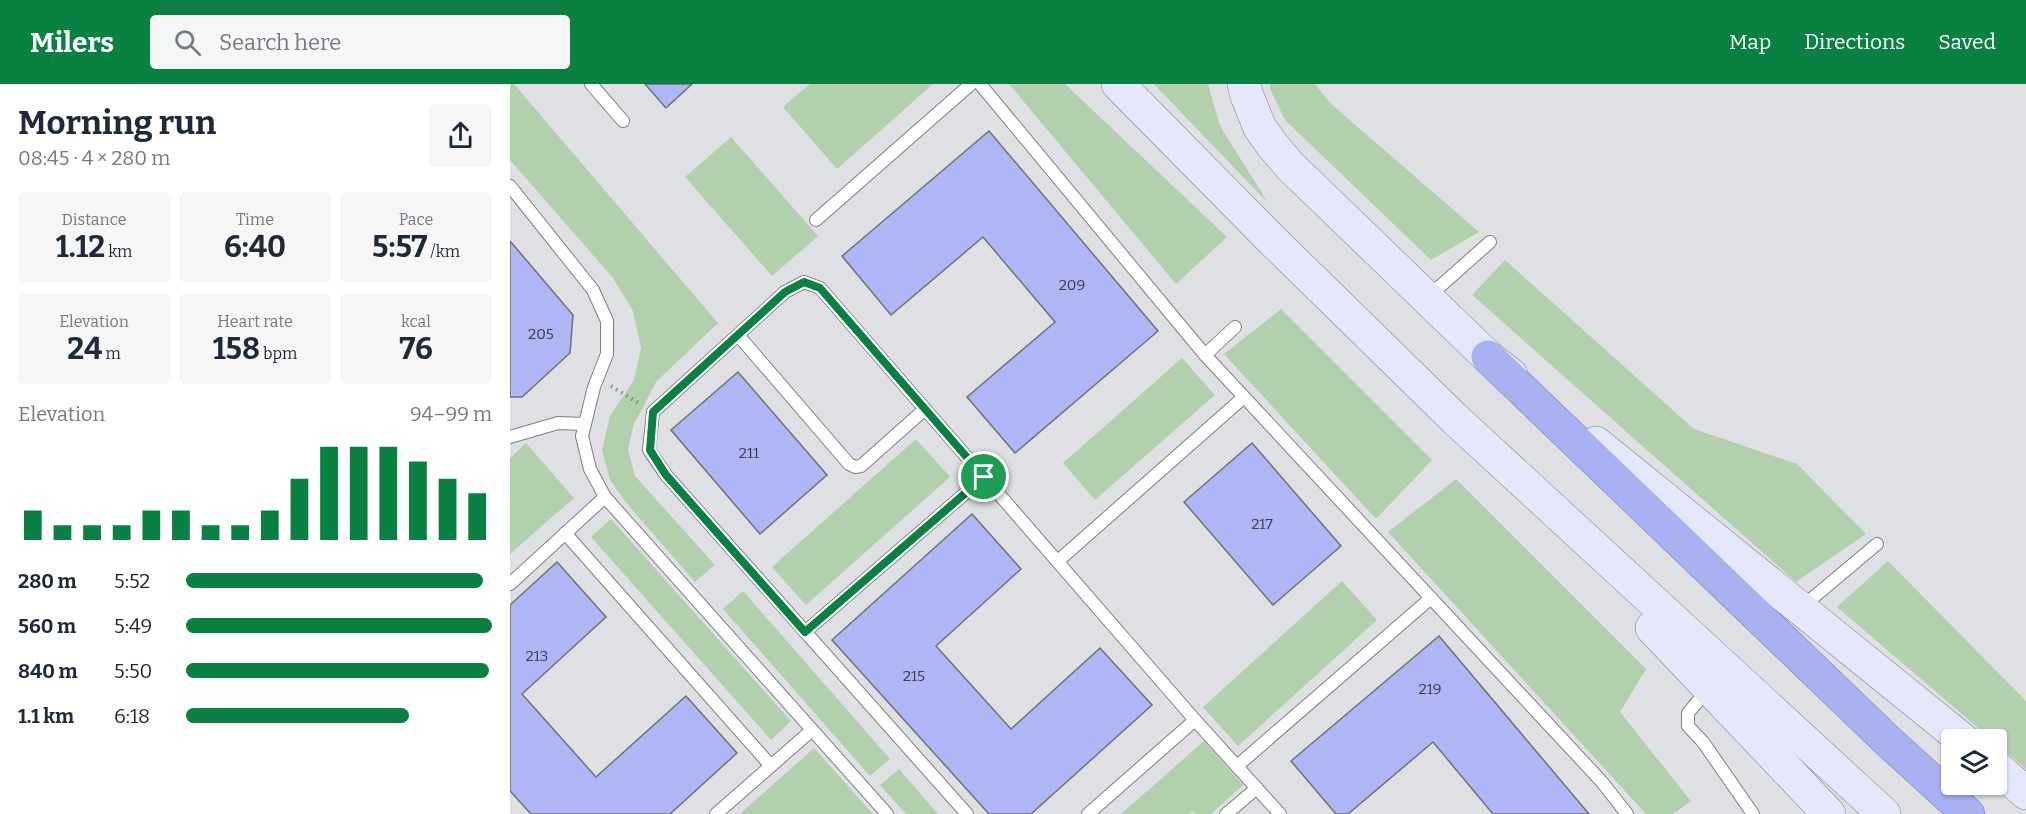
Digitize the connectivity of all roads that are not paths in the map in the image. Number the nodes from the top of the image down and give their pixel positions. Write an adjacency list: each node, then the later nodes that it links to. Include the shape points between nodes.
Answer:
1 (591, 84): 6 (lane)
2 (971, 84): 8 (lane)
3 (980, 84): 13 (lane)
4 (1118, 84): 17 (main road)
5 (1244, 84): 10 (main road, via 1260,128 1290,166)
6 (623, 121)
7 (510, 186): 18 (lane, via 593,290 607,321 607,354)
8 (816, 220)
9 (1490, 242): 10 (lane)
10 (1427, 298): 14 (main road)
11 (1235, 327): 13 (lane)
12 (738, 335): 16 (lane, via 785,292 804,282 820,288); 16 (lane, via 855,467 861,466); 28 (lane, via 653,412 650,450 666,475)
13 (1205, 355): 15 (lane)
14 (1488, 357): 27 (main road); 48 (highway)
15 (1245, 397): 24 (lane); 26 (lane)
16 (925, 409): 20 (lane)
17 (1455, 419): 29 (main road); 47 (main road)
18 (585, 424): 19 (lane, via 558,423); 21 (lane, via 582,436 590,469)
19 (510, 437)
20 (984, 477): 24 (lane); 28 (lane)
21 (605, 498): 22 (lane); 32 (lane)
22 (565, 533): 25 (lane); 33 (lane)
23 (1877, 544): 27 (lane)
24 (1058, 561): 30 (lane)
25 (510, 584)
26 (1431, 598): 34 (lane); 44 (lane)
27 (1801, 608): 31 (main road)
28 (805, 632): 40 (lane)
29 (1709, 688): 45 (lane, via 1688,713 1688,726); 46 (main road)
30 (1195, 720): 34 (lane); 41 (lane)
31 (1950, 729)
32 (812, 730): 33 (lane); 39 (lane)
33 (771, 766): 38 (lane)
34 (1237, 766): 36 (lane)
35 (2007, 777): 37 (main road)
36 (1257, 788): 42 (lane); 43 (lane)
37 (2026, 793)
38 (716, 814)
39 (887, 814)
40 (967, 814)
41 (1088, 814)
42 (1226, 814)
43 (1280, 814)
44 (1627, 814)
45 (1753, 814)
46 (1829, 814)
47 (1884, 814)
48 (1968, 814)

